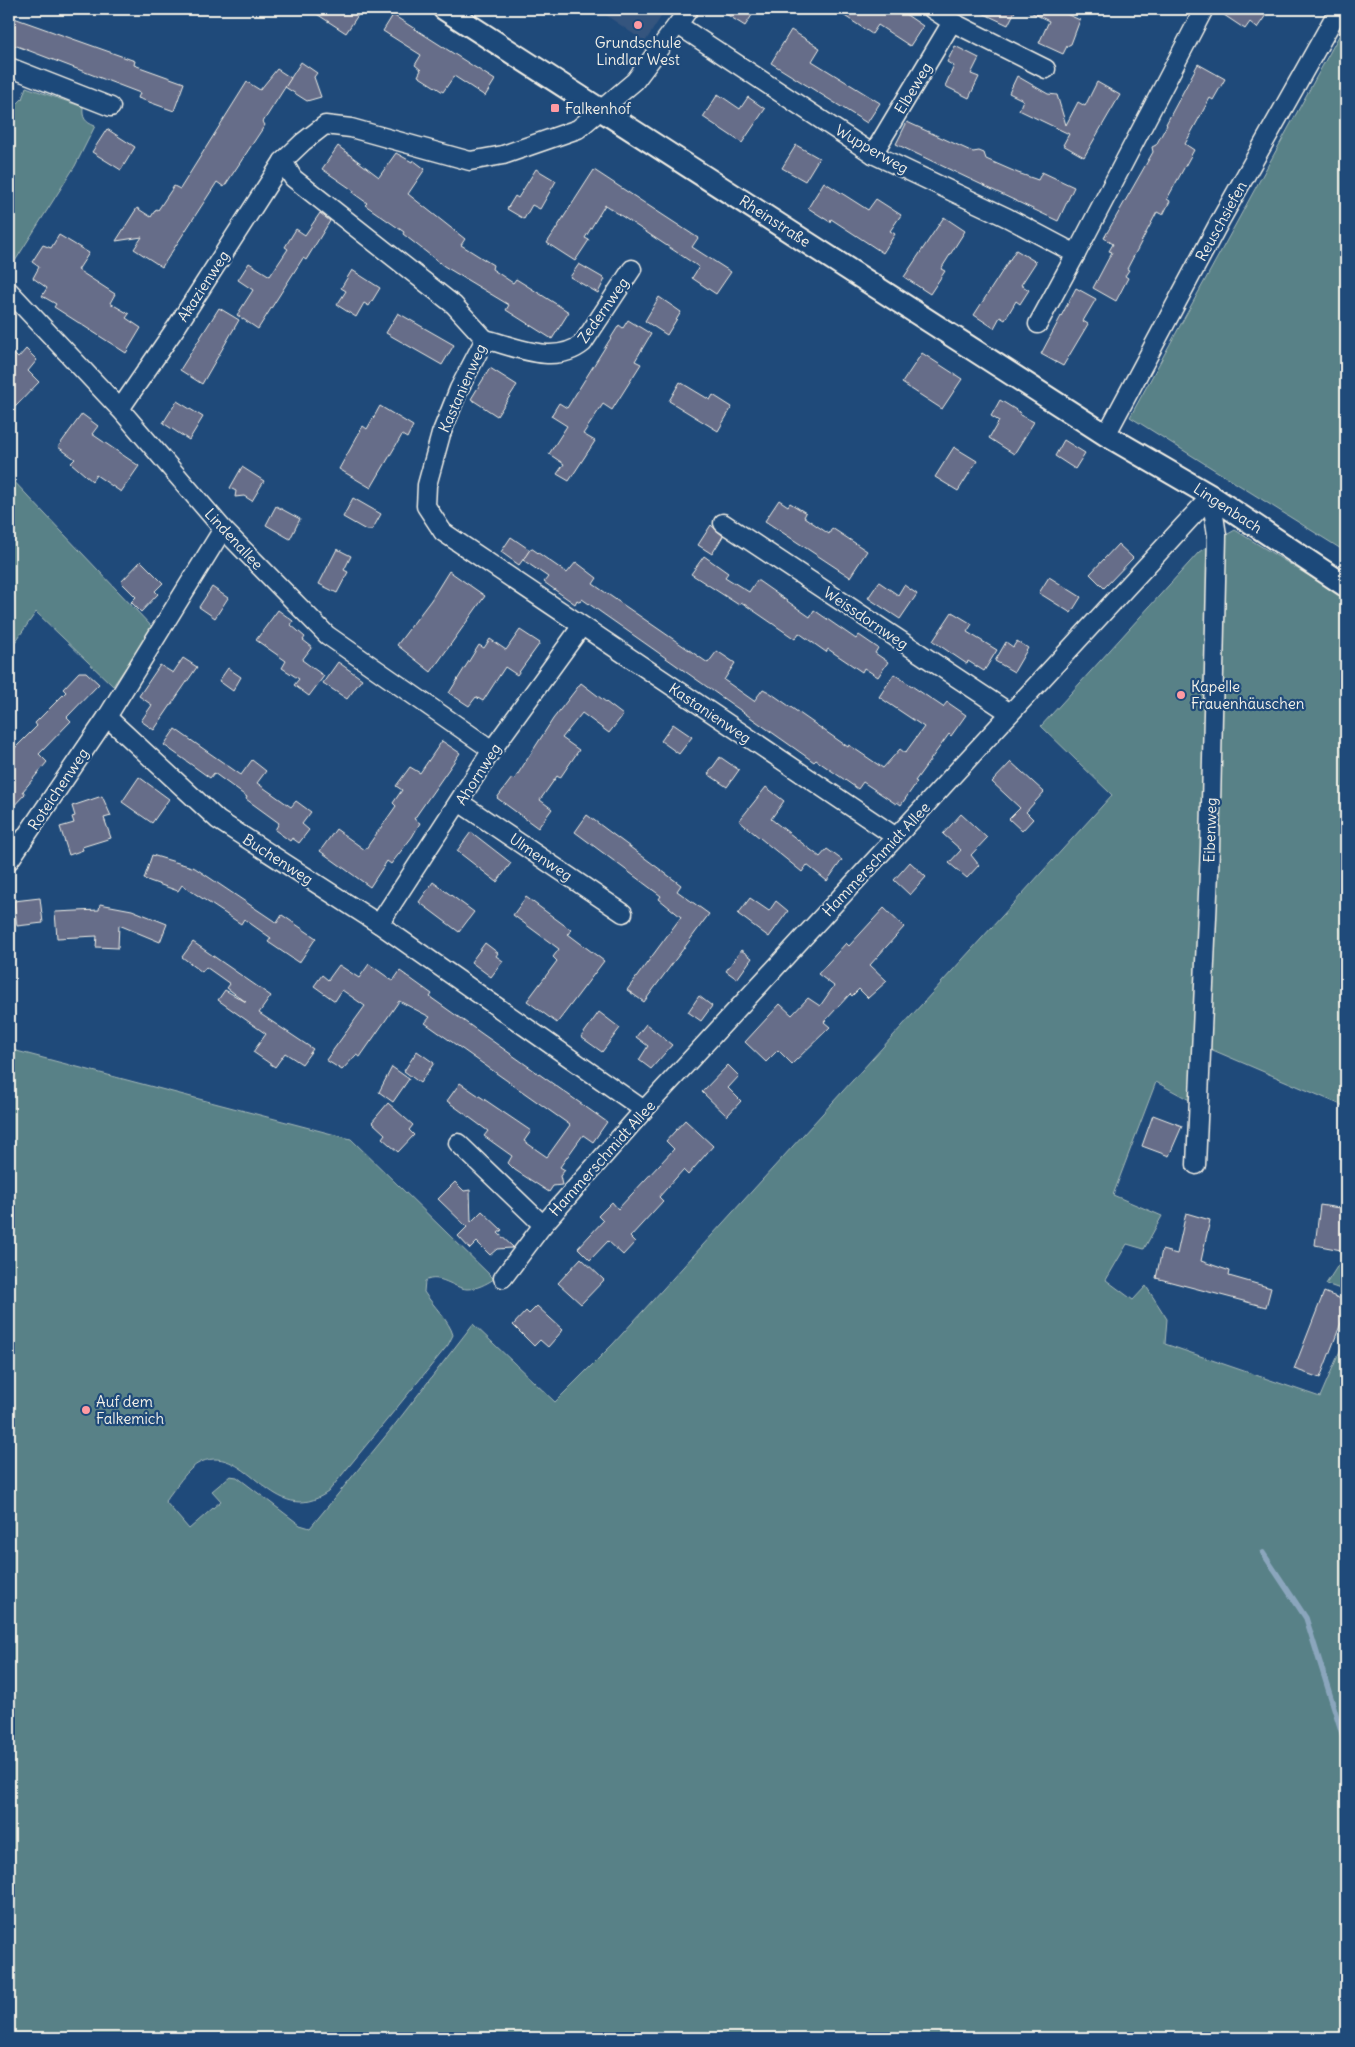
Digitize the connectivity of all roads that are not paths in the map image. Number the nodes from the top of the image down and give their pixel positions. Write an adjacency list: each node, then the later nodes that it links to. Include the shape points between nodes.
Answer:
1 (444, 9): 11 (street, Rheinstraße)
2 (689, 9): 7 (street)
3 (932, 9): 6 (street)
4 (1204, 9): 14 (street)
5 (1339, 9): 20 (street, Reuschsiefen, via 1215,230)
6 (952, 22): 9 (street); 12 (street, Elbeweg)
7 (678, 25): 11 (street, via 635,81); 12 (street, Wupperweg)
8 (9, 67): 10 (street)
9 (1046, 69)
10 (111, 107)
11 (602, 109): 13 (street, via 578,129 503,156 470,161 352,128 325,125); 20 (street, Rheinstraße)
12 (873, 154): 14 (street, Wupperweg)
13 (284, 161): 18 (street, Kastanienweg, via 293,178 454,305); 19 (street, Akazienweg)
14 (1076, 254): 17 (street)
15 (632, 269): 18 (street, Zedernweg, via 576,349 550,355)
16 (9, 291): 19 (street, Lindenallee)
17 (1038, 324)
18 (485, 339): 25 (street, Kastanienweg, via 459,389 441,434 427,485 426,506 443,532)
19 (120, 409): 23 (street, Lindenallee)
20 (1106, 435): 21 (street, Lingenbach)
21 (1211, 496): 24 (street, Lingenbach); 26 (street, Hammerschmidt Allee); 36 (street, Eibenweg, via 1217,535 1210,849)
22 (723, 523): 26 (street, Weissdornweg)
23 (223, 529): 27 (street); 28 (street, Lindenallee, via 327,635)
24 (1346, 586)
25 (581, 627): 28 (street, Ahornweg); 30 (street, Kastanienweg)
26 (1010, 713): 30 (street, Hammerschmidt Allee)
27 (106, 717): 31 (street, Roteichenweg); 33 (street, Buchenweg, via 218,820)
28 (492, 750): 29 (street, Ahornweg)
29 (459, 802): 32 (street, Ulmenweg); 33 (street, Ahornweg)
30 (896, 838): 34 (street, Hammerschmidt Allee)
31 (9, 861)
32 (623, 913)
33 (379, 924): 34 (street, Buchenweg)
34 (644, 1110): 37 (street, Hammerschmidt Allee)
35 (458, 1143): 37 (street, Hammerschmidt Allee)
36 (1196, 1164)
37 (542, 1225): 38 (street, Hammerschmidt Allee)
38 (503, 1278)

